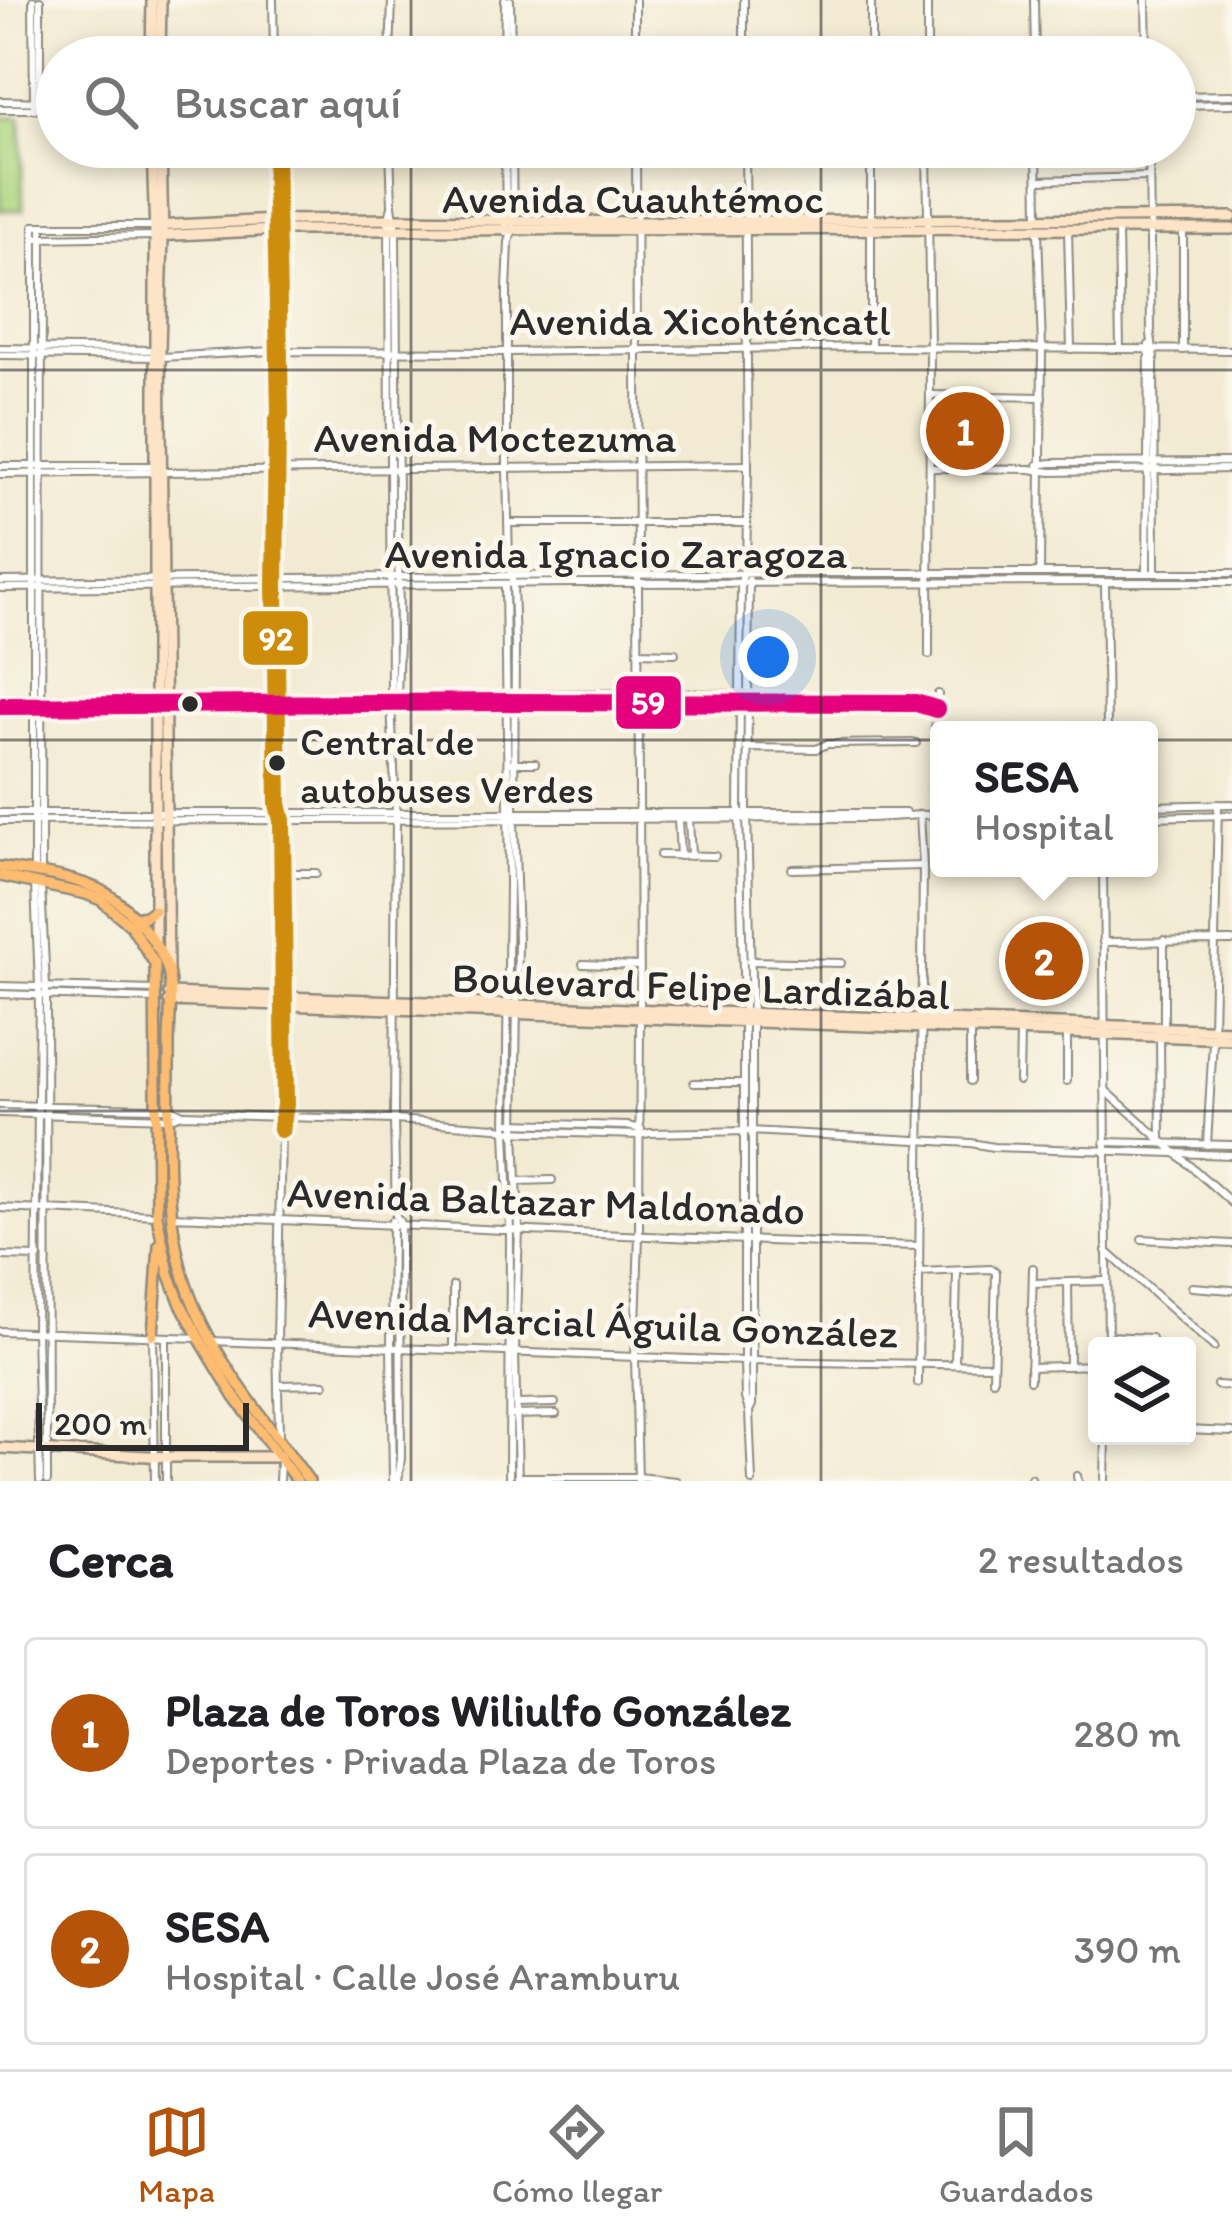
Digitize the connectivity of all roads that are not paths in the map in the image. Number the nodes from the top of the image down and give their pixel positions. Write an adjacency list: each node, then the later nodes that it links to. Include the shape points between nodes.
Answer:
1 (37, 0): 27 (street)
2 (156, 0): 12 (main road)
3 (273, 0): 13 (street)
4 (392, 0): 14 (street)
5 (508, 0): 15 (street)
6 (635, 0): 16 (street)
7 (744, 0): 17 (street)
8 (871, 0): 18 (street)
9 (927, 0): 19 (street)
10 (1034, 0): 20 (street)
11 (1146, 0): 21 (street)
12 (156, 36)
13 (274, 36)
14 (391, 36)
15 (508, 36)
16 (635, 36)
17 (744, 36)
18 (871, 36)
19 (927, 36)
20 (1035, 36)
21 (1147, 36)
22 (1232, 95): 24 (street)
23 (1196, 100): 24 (street)
24 (1210, 100): 25 (street)
25 (1232, 104)
26 (0, 105): 27 (street)
27 (36, 105)
28 (154, 168): 55 (main road)
29 (160, 168): 55 (main road)
30 (275, 168): 46 (street)
31 (391, 168): 42 (street)
32 (508, 168): 50 (street)
33 (636, 168): 48 (street)
34 (745, 168): 49 (street)
35 (871, 168): 47 (street)
36 (927, 168): 43 (street)
37 (1038, 168): 40 (street)
38 (1150, 168): 39 (street)
39 (1150, 177): 40 (street); 45 (street)
40 (1039, 180): 44 (street)
41 (1232, 217): 45 (main road, Avenida Cuauhtémoc)
42 (392, 219): 46 (main road, Avenida Cuauhtémoc); 50 (main road, Avenida Cuauhtémoc); 56 (street)
43 (927, 224): 44 (main road, Avenida Cuauhtémoc); 47 (main road, Avenida Cuauhtémoc); 59 (street)
44 (1038, 224): 45 (main road, Avenida Cuauhtémoc); 53 (main road, Avenida Cuauhtémoc); 60 (street)
45 (1151, 224): 51 (main road, Avenida Cuauhtémoc); 54 (main road, Avenida Cuauhtémoc); 62 (street)
46 (276, 225): 55 (main road, Avenida Cuauhtémoc); 56 (main road, Avenida Cuauhtémoc); 70 (street)
47 (870, 225): 49 (main road, Avenida Cuauhtémoc); 58 (street)
48 (637, 226): 49 (main road, Avenida Cuauhtémoc); 50 (main road, Avenida Cuauhtémoc); 63 (street)
49 (746, 226): 64 (street)
50 (509, 228): 56 (main road, Avenida Cuauhtémoc); 72 (street)
51 (1183, 229): 52 (main road, Avenida Cuauhtémoc); 66 (street)
52 (1232, 229)
53 (1068, 230): 54 (main road, Avenida Cuauhtémoc); 61 (street)
54 (1118, 230): 65 (street)
55 (159, 231): 57 (street, Avenida Cuauhtémoc); 57 (street, Avenida Cuauhtémoc, via 38,226); 73 (main road)
56 (393, 232): 71 (street)
57 (38, 238): 69 (street)
58 (871, 347): 59 (street, Avenida Xicohténcatl); 64 (street, Avenida Xicohténcatl)
59 (930, 348): 60 (street, Avenida Xicohténcatl); 74 (street)
60 (1042, 349): 61 (street, Avenida Xicohténcatl); 75 (street)
61 (1071, 349): 65 (street, Avenida Xicohténcatl)
62 (1151, 349): 65 (street, Avenida Xicohténcatl); 66 (street, Avenida Xicohténcatl); 78 (street)
63 (638, 350): 64 (street, Avenida Xicohténcatl); 72 (street, Avenida Xicohténcatl); 80 (street)
64 (748, 350): 76 (street)
65 (1120, 350)
66 (1184, 350): 67 (street, Avenida Xicohténcatl)
67 (1232, 350)
68 (0, 351): 69 (street, Avenida Xicohténcatl)
69 (37, 351): 73 (street, Avenida Xicohténcatl); 85 (street)
70 (277, 351): 71 (street, Avenida Xicohténcatl); 73 (street, Avenida Xicohténcatl); 79 (street)
71 (394, 351): 72 (street, Avenida Xicohténcatl); 87 (street)
72 (509, 352): 83 (street)
73 (159, 354): 86 (main road)
74 (929, 394): 75 (street); 81 (street)
75 (1042, 397): 82 (street)
76 (748, 465): 80 (street, Avenida Moctezuma); 89 (street)
77 (1232, 465): 78 (street)
78 (1151, 466): 82 (street); 95 (street)
79 (277, 468): 86 (street, Avenida Moctezuma); 87 (street, Avenida Moctezuma); 100 (street)
80 (637, 468): 83 (street, Avenida Moctezuma); 88 (street)
81 (929, 468): 82 (street); 93 (street)
82 (1041, 468): 92 (street)
83 (507, 469): 87 (street, Avenida Moctezuma); 90 (street)
84 (0, 470): 85 (street, Avenida Moctezuma)
85 (37, 470): 86 (street, Avenida Moctezuma); 101 (street)
86 (160, 470): 102 (main road)
87 (393, 470): 98 (street)
88 (636, 523): 89 (street); 90 (street); 97 (street)
89 (747, 523): 91 (street)
90 (508, 524): 99 (street)
91 (745, 575): 93 (street, Avenida Ignacio Zaragoza); 97 (street, Avenida Ignacio Zaragoza); 112 (street)
92 (1040, 577): 93 (street, Avenida Ignacio Zaragoza); 94 (street, Avenida Ignacio Zaragoza)
93 (930, 578): 106 (street)
94 (1105, 578): 95 (street, Avenida Ignacio Zaragoza); 121 (street)
95 (1151, 578): 96 (street, Avenida Ignacio Zaragoza)
96 (1232, 578)
97 (638, 579): 99 (street, Avenida Ignacio Zaragoza); 104 (street)
98 (393, 581): 99 (street, Avenida Ignacio Zaragoza); 100 (street, Avenida Ignacio Zaragoza); 117 (street)
99 (509, 581): 109 (street)
100 (275, 582): 102 (street, Avenida Ignacio Zaragoza); 114 (street)
101 (38, 584): 102 (street, Avenida Ignacio Zaragoza); 103 (street, Avenida Ignacio Zaragoza); 115 (street)
102 (160, 584): 113 (main road)
103 (0, 585)
104 (638, 652): 105 (street); 107 (street)
105 (675, 652)
106 (929, 655)
107 (639, 693): 110 (street); 111 (street); 118 (street)
108 (938, 694): 119 (street)
109 (511, 698): 110 (street); 117 (street); 124 (street)
110 (576, 698): 118 (street)
111 (688, 698): 112 (street); 118 (street)
112 (743, 699): 119 (street); 123 (street)
113 (160, 700): 114 (street); 115 (street); 140 (main road)
114 (278, 700): 117 (street); 129 (street)
115 (39, 701): 116 (street); 139 (street)
116 (0, 702)
117 (394, 702): 135 (street)
118 (639, 703): 136 (street)
119 (936, 709): 120 (street)
120 (935, 721)
121 (1107, 721)
122 (916, 743): 123 (street)
123 (744, 748): 133 (street)
124 (511, 763): 125 (street); 132 (street)
125 (535, 763)
126 (1218, 804): 127 (street); 128 (street); 137 (street)
127 (1232, 804)
128 (1158, 806)
129 (278, 814): 135 (street); 140 (street); 151 (street)
130 (920, 814): 131 (street); 133 (street); 148 (street)
131 (930, 814)
132 (511, 815): 135 (street); 136 (street); 175 (street)
133 (743, 815): 136 (street); 143 (street); 163 (street)
134 (1232, 815): 137 (street)
135 (396, 816): 174 (street)
136 (637, 816): 142 (street); 167 (street)
137 (1218, 816): 141 (street); 159 (street)
138 (0, 817): 139 (street)
139 (37, 817): 140 (street); 155 (street)
140 (160, 817): 156 (main road); 168 (main road)
141 (1158, 817)
142 (679, 819): 143 (street); 145 (street)
143 (688, 819): 146 (street)
144 (660, 855): 145 (street)
145 (680, 856): 146 (street)
146 (691, 856): 147 (street)
147 (715, 856)
148 (923, 866): 150 (street); 178 (street)
149 (0, 867): 155 (main road)
150 (792, 869)
151 (278, 873): 152 (street); 173 (street)
152 (316, 874)
153 (0, 876): 155 (main road)
154 (1103, 877): 161 (street)
155 (38, 878): 157 (main road, via 95,887); 165 (main road, via 101,900 131,926); 170 (street)
156 (154, 910): 157 (main road); 162 (main road)
157 (134, 916): 162 (main road)
158 (1164, 940): 159 (street); 161 (street); 184 (street)
159 (1216, 941): 160 (street); 185 (street)
160 (1232, 941)
161 (1102, 942): 181 (street)
162 (155, 947): 165 (main road); 168 (main road)
163 (747, 961): 164 (street); 177 (street)
164 (841, 963)
165 (155, 964): 171 (main road)
166 (583, 964): 167 (street)
167 (639, 966): 176 (street)
168 (168, 971): 172 (main road)
169 (0, 990): 170 (street)
170 (42, 991): 171 (street); 194 (street)
171 (156, 995): 195 (main road)
172 (169, 997): 173 (main road, Boulevard Felipe Lardizábal); 196 (main road)
173 (280, 1000): 174 (main road, Boulevard Felipe Lardizábal); 197 (street)
174 (396, 1005): 175 (main road, Boulevard Felipe Lardizábal); 198 (street)
175 (513, 1009): 176 (main road, Boulevard Felipe Lardizábal); 199 (street)
176 (640, 1013): 177 (main road, Boulevard Felipe Lardizábal); 201 (street)
177 (748, 1017): 178 (main road, Boulevard Felipe Lardizábal); 191 (street)
178 (920, 1023): 179 (main road, Boulevard Felipe Lardizábal); 180 (main road, Boulevard Felipe Lardizábal); 202 (street)
179 (1014, 1027): 180 (main road, Boulevard Felipe Lardizábal); 181 (main road, Boulevard Felipe Lardizábal); 183 (main road, Boulevard Felipe Lardizábal); 188 (street)
180 (970, 1028): 187 (street)
181 (1103, 1030): 183 (main road, Boulevard Felipe Lardizábal); 184 (main road, Boulevard Felipe Lardizábal); 192 (street)
182 (1232, 1030): 185 (main road, Boulevard Felipe Lardizábal)
183 (1067, 1031): 189 (street)
184 (1162, 1032): 185 (main road, Boulevard Felipe Lardizábal); 203 (street)
185 (1213, 1034): 186 (main road, Boulevard Felipe Lardizábal); 204 (street)
186 (1232, 1039)
187 (970, 1081)
188 (1018, 1081)
189 (1066, 1081)
190 (694, 1083): 191 (street)
191 (747, 1083): 200 (street)
192 (1104, 1089): 203 (street); 206 (street)
193 (0, 1109): 194 (street)
194 (43, 1110): 195 (street); 213 (street)
195 (156, 1113): 196 (street); 214 (main road)
196 (170, 1113): 197 (street); 215 (main road)
197 (281, 1117): 198 (street); 216 (street)
198 (394, 1120): 199 (street); 217 (street)
199 (511, 1127): 201 (street); 210 (street); 218 (street)
200 (747, 1131): 201 (street); 202 (street); 222 (street)
201 (638, 1132): 220 (street)
202 (919, 1141): 206 (street); 224 (street)
203 (1163, 1144): 204 (street); 206 (street); 207 (street)
204 (1207, 1144): 205 (street)
205 (1232, 1145)
206 (1106, 1146): 207 (street); 225 (street)
207 (1175, 1154): 208 (street); 211 (street)
208 (1232, 1155)
209 (552, 1180): 210 (street)
210 (518, 1181): 218 (street)
211 (1232, 1203)
212 (0, 1208): 213 (street)
213 (41, 1209): 214 (street); 227 (street)
214 (157, 1215): 219 (main road)
215 (172, 1216): 216 (street, Avenida Baltazar Maldonado); 245 (main road, via 180,1268)
216 (280, 1220): 217 (street, Avenida Baltazar Maldonado); 246 (street)
217 (396, 1221): 218 (street, Avenida Baltazar Maldonado); 247 (street)
218 (514, 1229): 220 (street, Avenida Baltazar Maldonado); 250 (street)
219 (159, 1233): 240 (main road); 244 (main road)
220 (639, 1235): 222 (street, Avenida Baltazar Maldonado); 251 (street)
221 (1142, 1239): 223 (street)
222 (749, 1241): 224 (street, Avenida Baltazar Maldonado); 252 (street)
223 (1232, 1244)
224 (918, 1246): 230 (street)
225 (1106, 1251): 231 (street); 248 (street)
226 (0, 1256): 227 (street)
227 (41, 1257): 238 (street); 239 (street)
228 (1033, 1268): 232 (street)
229 (957, 1270): 230 (street); 254 (street); 255 (street, via 996,1272)
230 (920, 1272): 253 (street)
231 (1107, 1281): 233 (street); 242 (street)
232 (1032, 1283): 233 (street); 257 (street)
233 (1068, 1283): 258 (street)
234 (453, 1286): 249 (street)
235 (1192, 1288): 236 (street)
236 (1232, 1290)
237 (0, 1331): 238 (street)
238 (36, 1332): 239 (street); 266 (street)
239 (47, 1333): 240 (street); 266 (street)
240 (153, 1335): 241 (street); 267 (street)
241 (166, 1336): 244 (street); 268 (street)
242 (1108, 1336): 243 (street)
243 (1130, 1337)
244 (199, 1338): 278 (main road)
245 (212, 1341): 246 (street, Avenida Marcial Águila González); 273 (main road)
246 (277, 1342): 247 (street, Avenida Marcial Águila González); 263 (street)
247 (394, 1347): 249 (street, Avenida Marcial Águila González); 287 (street, via 401,1458)
248 (1214, 1347)
249 (453, 1349): 250 (street, Avenida Marcial Águila González)
250 (511, 1351): 251 (street, Avenida Marcial Águila González); 269 (street)
251 (635, 1357): 252 (street, Avenida Marcial Águila González); 280 (street)
252 (747, 1361): 253 (street, Avenida Marcial Águila González); 289 (street)
253 (918, 1364): 254 (street, Avenida Marcial Águila González); 261 (street)
254 (955, 1364): 255 (street, Avenida Marcial Águila González)
255 (992, 1365): 259 (street)
256 (1088, 1365): 258 (street)
257 (1030, 1366): 258 (street); 260 (street)
258 (1069, 1366)
259 (993, 1380)
260 (1030, 1380)
261 (918, 1383)
262 (323, 1384): 263 (street)
263 (278, 1385): 273 (street)
264 (1216, 1385): 265 (street)
265 (1232, 1386)
266 (43, 1389): 276 (street)
267 (154, 1402): 268 (street); 277 (street)
268 (166, 1402): 277 (street)
269 (512, 1404): 270 (street); 270 (street, via 555,1401 556,1418)
270 (512, 1415): 279 (street)
271 (1196, 1430): 272 (street)
272 (1232, 1432)
273 (279, 1438): 278 (street); 286 (main road)
274 (1106, 1445): 290 (street)
275 (0, 1448): 276 (main road)
276 (44, 1450): 277 (main road); 281 (street)
277 (160, 1457): 278 (main road); 282 (street); 283 (street)
278 (280, 1457): 284 (street); 285 (main road)
279 (513, 1479): 280 (street)
280 (638, 1479): 288 (street)
281 (44, 1481)
282 (154, 1481)
283 (166, 1481)
284 (279, 1481)
285 (297, 1481)
286 (309, 1481)
287 (395, 1481)
288 (676, 1481)
289 (752, 1481)
290 (1105, 1481)

